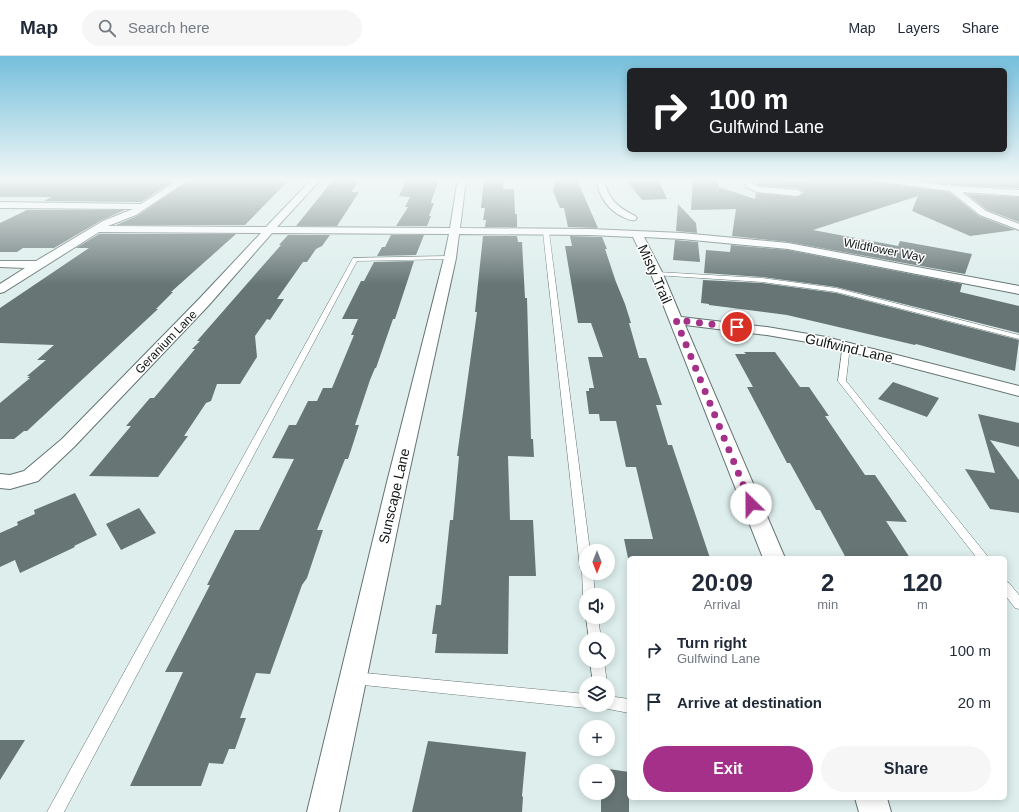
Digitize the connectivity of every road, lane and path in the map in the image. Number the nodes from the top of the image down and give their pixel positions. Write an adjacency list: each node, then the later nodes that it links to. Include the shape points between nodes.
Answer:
1 (130, 214): 8 (street, via 106,223)
2 (284, 214): 9 (street, Geranium Lane)
3 (458, 214): 10 (street, Sunscape Lane)
4 (625, 214): 6 (street)
5 (986, 214): 7 (street)
6 (632, 218)
7 (1019, 227)
8 (96, 230): 9 (street, Wildflower Way); 15 (street)
9 (268, 231): 10 (street, Wildflower Way); 23 (street, Geranium Lane, via 204,302 68,443 31,476 10,482)
10 (455, 232): 11 (street, Wildflower Way); 13 (street, Sunscape Lane)
11 (546, 232): 12 (street, Wildflower Way); 24 (lane)
12 (637, 234): 16 (street, Misty Trail); 18 (street, Wildflower Way, via 788,246 916,268)
13 (450, 258): 29 (street, Sunscape Lane); 34 (lane, via 355,259)
14 (0, 264): 15 (street)
15 (39, 265): 17 (street)
16 (657, 274): 19 (street, Misty Trail); 20 (lane, via 762,280 836,290)
17 (0, 289)
18 (1019, 290)
19 (676, 320): 21 (street, Gulfwind Lane, via 767,331); 25 (street, Misty Trail)
20 (1019, 336)
21 (846, 346): 22 (street, Gulfwind Lane); 26 (lane, via 842,381)
22 (1019, 391)
23 (0, 481)
24 (583, 544)
25 (773, 556)
26 (981, 556)
27 (1007, 589): 28 (lane)
28 (1019, 604)
29 (353, 678): 30 (lane); 35 (street, Sunscape Lane)
30 (579, 699)
31 (615, 704): 32 (lane)
32 (627, 706)
33 (872, 800): 36 (street)
34 (55, 812)
35 (323, 812)
36 (875, 812)

